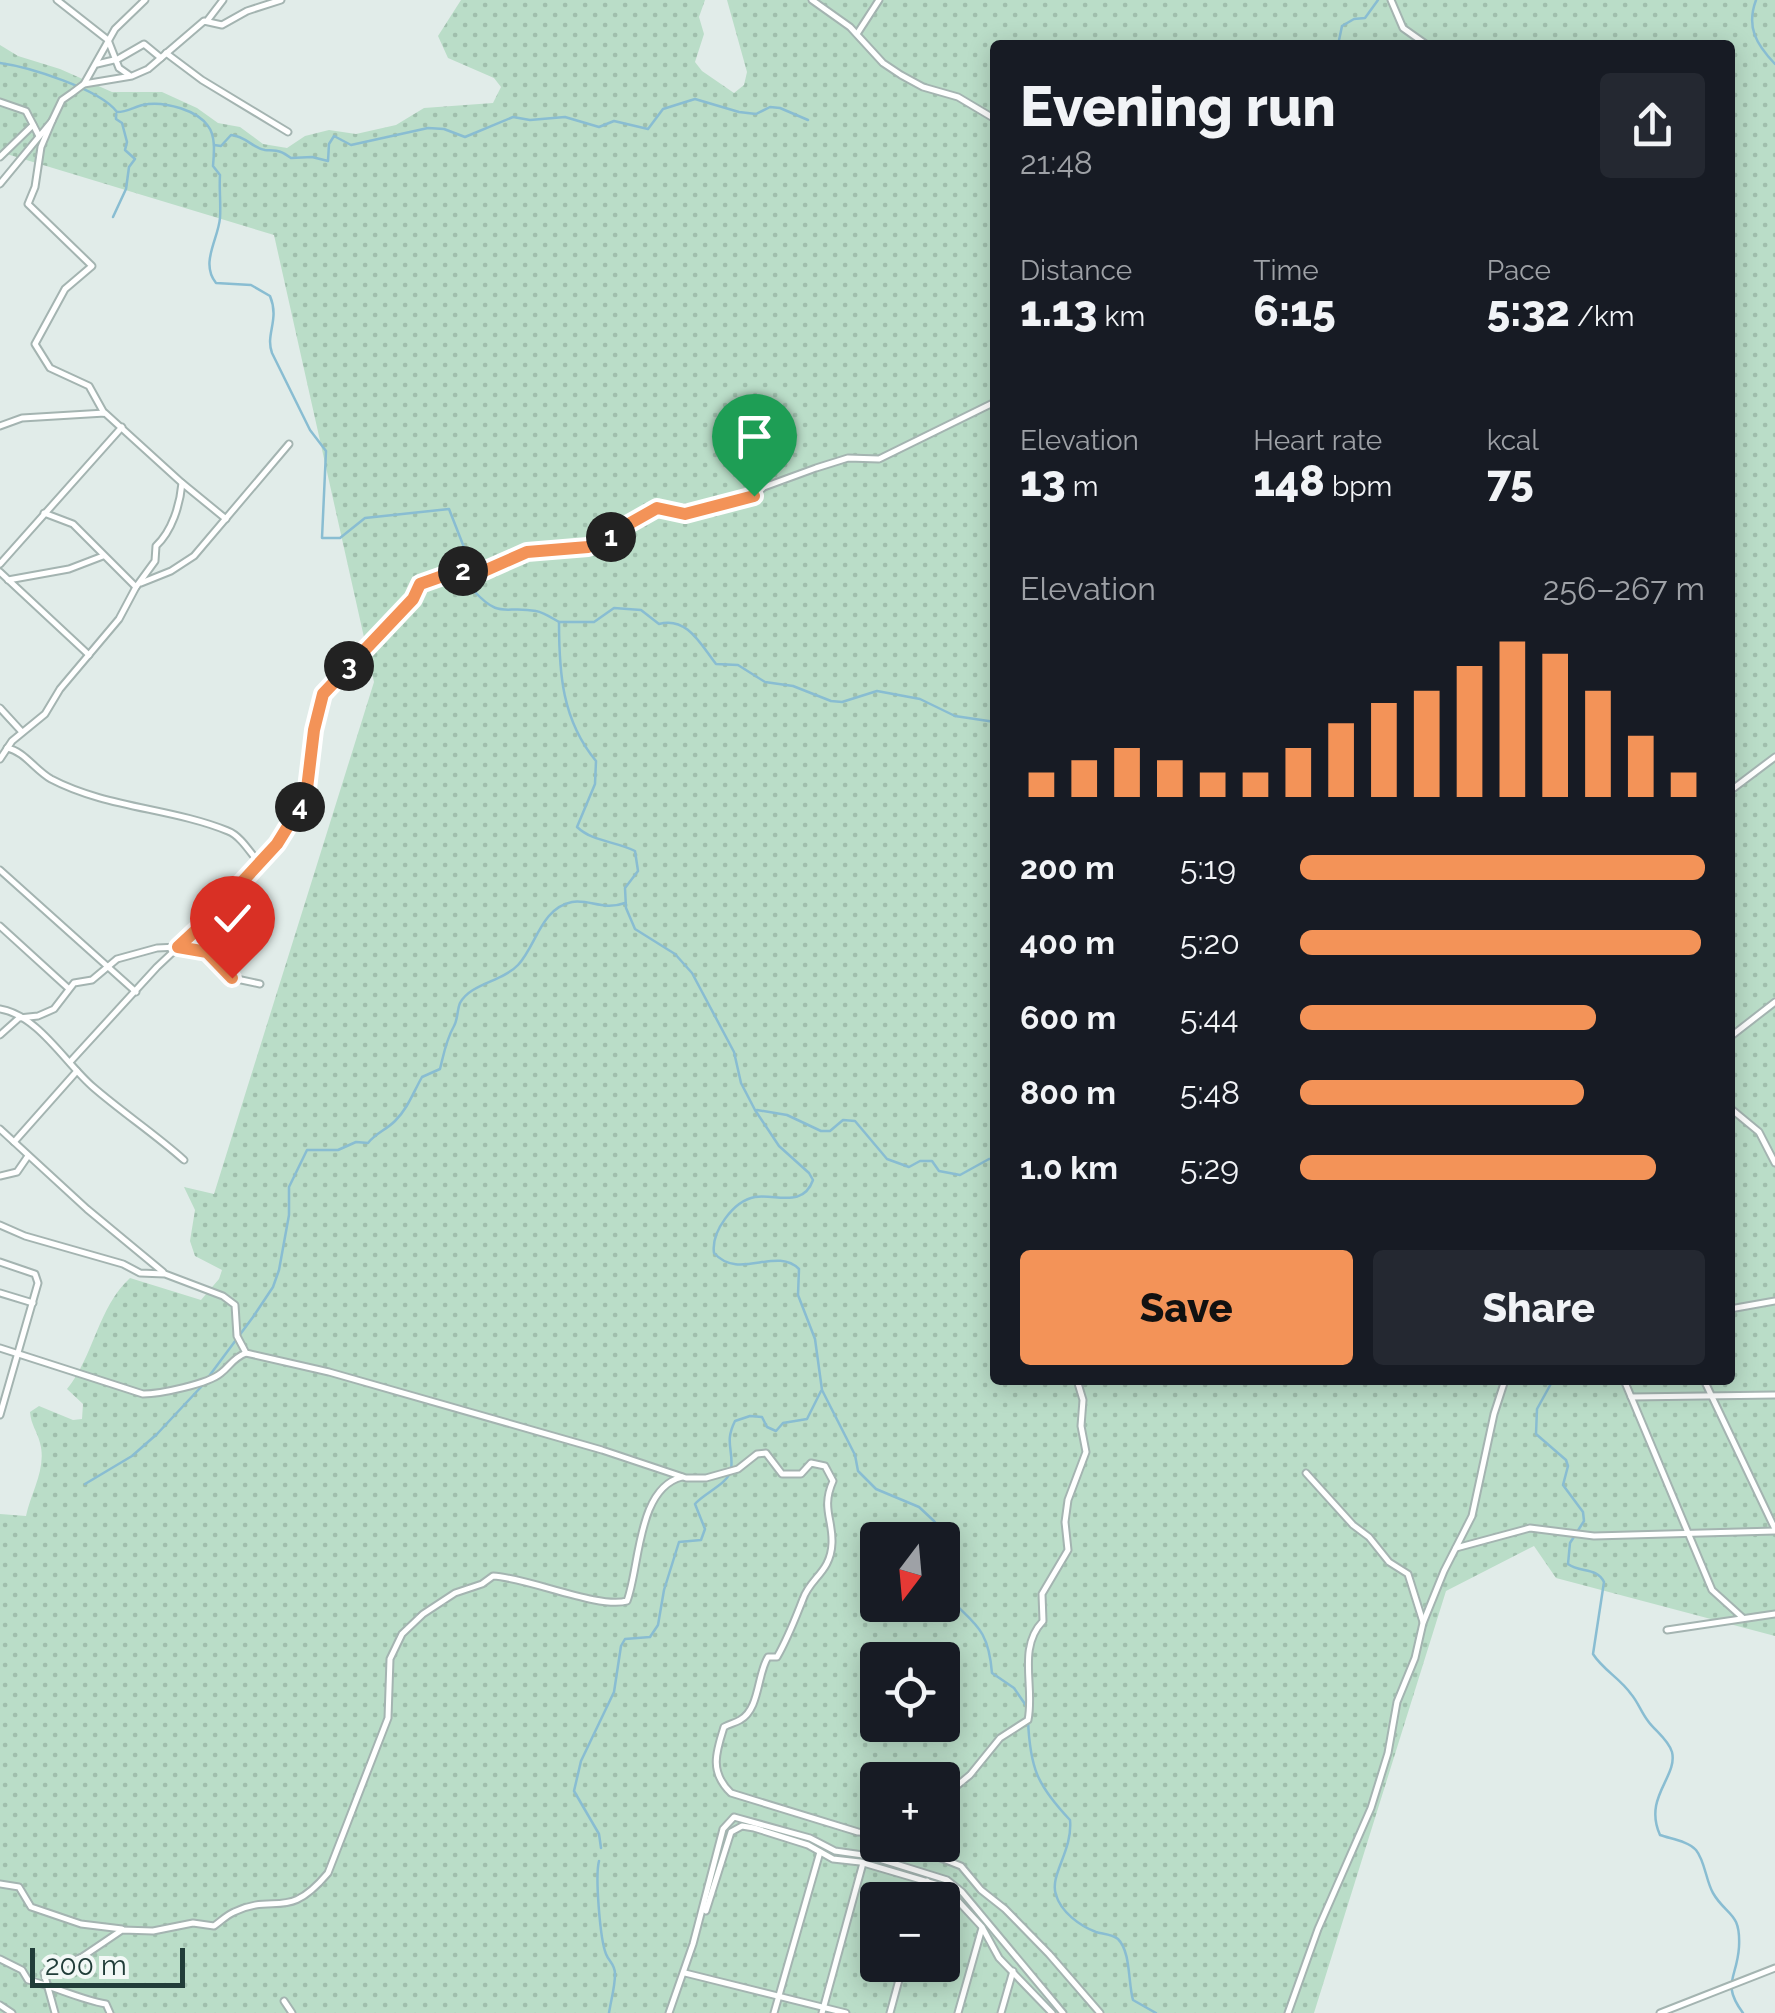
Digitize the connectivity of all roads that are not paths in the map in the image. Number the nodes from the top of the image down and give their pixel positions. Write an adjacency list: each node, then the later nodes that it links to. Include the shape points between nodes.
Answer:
1 (58, 0): 10 (street)
2 (145, 0): 10 (street)
3 (223, 0): 8 (street)
4 (281, 0): 8 (street, via 226,24)
5 (812, 0): 9 (street)
6 (879, 0): 9 (street)
7 (1391, 0): 11 (street, via 1403,28)
8 (208, 21): 12 (street)
9 (857, 34): 18 (street, via 901,75)
10 (108, 40): 13 (street); 14 (street)
11 (1420, 40)
12 (163, 56): 13 (street, via 144,44); 15 (street); 21 (street)
13 (115, 60): 14 (street); 15 (street)
14 (98, 64): 16 (street)
15 (132, 76): 16 (street)
16 (84, 84): 19 (street, via 62,100)
17 (0, 102): 20 (street, via 26,111)
18 (990, 116)
19 (52, 120): 22 (street); 26 (street, via 28,204 92,266 66,290 36,344 50,368 89,386)
20 (34, 124): 22 (street); 23 (street)
21 (288, 132)
22 (39, 136): 24 (street)
23 (0, 157)
24 (0, 184)
25 (990, 404): 45 (street, via 878,459 848,458 697,512 657,508 588,547 527,552 484,571 420,584 323,694 306,797)
26 (104, 412): 27 (street); 28 (street)
27 (0, 426)
28 (122, 427): 30 (street); 31 (street)
29 (288, 444): 32 (street)
30 (182, 483): 32 (street); 37 (street, via 175,516)
31 (44, 512): 33 (street, via 72,524); 34 (street)
32 (226, 519): 37 (street, via 182,565)
33 (104, 556): 36 (street); 37 (street)
34 (0, 564)
35 (0, 572): 36 (street)
36 (8, 580): 38 (street)
37 (137, 585): 38 (street)
38 (90, 655): 40 (street, via 40,721)
39 (0, 708): 40 (street)
40 (22, 732): 41 (street)
41 (7, 748): 43 (street); 45 (street, via 62,784 230,832)
42 (1775, 757): 44 (street)
43 (0, 759)
44 (1735, 787)
45 (260, 864): 48 (street)
46 (0, 870): 49 (street)
47 (0, 926): 51 (street)
48 (178, 947): 49 (street); 50 (street, via 207,952 232,978); 52 (street)
49 (106, 966): 51 (street, via 92,980); 52 (street)
50 (260, 984)
51 (68, 988): 56 (street, via 54,1009)
52 (136, 992): 59 (street)
53 (0, 1000): 55 (street)
54 (1775, 1002): 57 (street)
55 (3, 1009): 56 (street)
56 (19, 1018): 58 (street); 59 (street)
57 (1735, 1034)
58 (0, 1036)
59 (70, 1062): 60 (street)
60 (77, 1071): 63 (street); 65 (street)
61 (1735, 1112): 66 (street, via 1759,1132)
62 (0, 1129): 63 (street)
63 (14, 1142): 64 (street)
64 (28, 1156): 67 (street, via 17,1172); 70 (street)
65 (184, 1160)
66 (1775, 1164)
67 (0, 1176)
68 (0, 1225): 70 (street, via 137,1272)
69 (0, 1262): 73 (street, via 35,1274)
70 (165, 1274): 76 (street, via 235,1306)
71 (0, 1293): 73 (street)
72 (1775, 1301): 74 (street)
73 (34, 1303): 77 (street)
74 (1735, 1308)
75 (0, 1348): 77 (street)
76 (246, 1353): 77 (street, via 217,1376 152,1394); 87 (street)
77 (19, 1354): 85 (street)
78 (1078, 1385): 95 (street, via 1086,1449 1068,1500 1068,1550 1042,1594 1043,1621 1029,1645 1028,1720 1000,1738)
79 (1504, 1385): 90 (street, via 1472,1516)
80 (1626, 1385): 84 (street)
81 (1706, 1385): 82 (street)
82 (1710, 1394): 83 (street); 84 (street); 88 (street)
83 (1775, 1395)
84 (1631, 1397): 89 (street)
85 (0, 1416)
86 (1306, 1473): 93 (street, via 1408,1574)
87 (682, 1477): 96 (street, via 738,1469 766,1453 782,1474 801,1474 815,1463 832,1477 826,1510 832,1542 823,1573 807,1588 777,1658 764,1661 744,1716 724,1726 714,1760 732,1792); 105 (street, via 655,1498 626,1601 602,1602 493,1576 455,1593 402,1634 390,1659 388,1718 328,1873 310,1894 235,1911 214,1926)
88 (1775, 1530): 89 (street)
89 (1688, 1533): 90 (street, via 1594,1536 1530,1528); 92 (street, via 1715,1594)
90 (1456, 1548): 93 (street)
91 (1775, 1614): 92 (street)
92 (1743, 1618): 94 (street)
93 (1423, 1623): 130 (street, via 1371,1808)
94 (1667, 1630)
95 (960, 1783)
96 (860, 1832)
97 (821, 1847): 98 (street, via 833,1859); 103 (street, via 947,1880); 109 (street, via 754,1821 730,1819); 112 (street)
98 (860, 1862)
99 (863, 1862): 101 (street); 116 (street)
100 (951, 1862): 129 (street, via 1049,1954)
101 (927, 1881): 103 (street)
102 (0, 1884): 105 (street, via 19,1888 35,1909)
103 (974, 1912): 104 (street)
104 (984, 1924): 108 (street); 113 (street); 125 (street)
105 (130, 1930): 111 (street, via 46,1972)
106 (0, 1958): 111 (street, via 28,1980)
107 (1775, 1968): 131 (street)
108 (1013, 1971): 113 (street); 126 (street)
109 (685, 1974): 112 (street); 121 (street)
110 (898, 1982): 124 (street)
111 (46, 1984): 118 (street); 119 (street, via 106,2004)
112 (780, 1994): 116 (street); 122 (street)
113 (1044, 1998): 127 (street); 128 (street)
114 (284, 2001): 120 (street)
115 (0, 2005): 117 (street)
116 (822, 2010): 123 (street)
117 (12, 2013)
118 (55, 2013)
119 (110, 2013)
120 (292, 2013)
121 (669, 2013)
122 (774, 2013)
123 (846, 2013)
124 (890, 2013)
125 (958, 2013)
126 (1001, 2013)
127 (1052, 2013)
128 (1062, 2013)
129 (1100, 2013)
130 (1288, 2013)
131 (1660, 2013)

